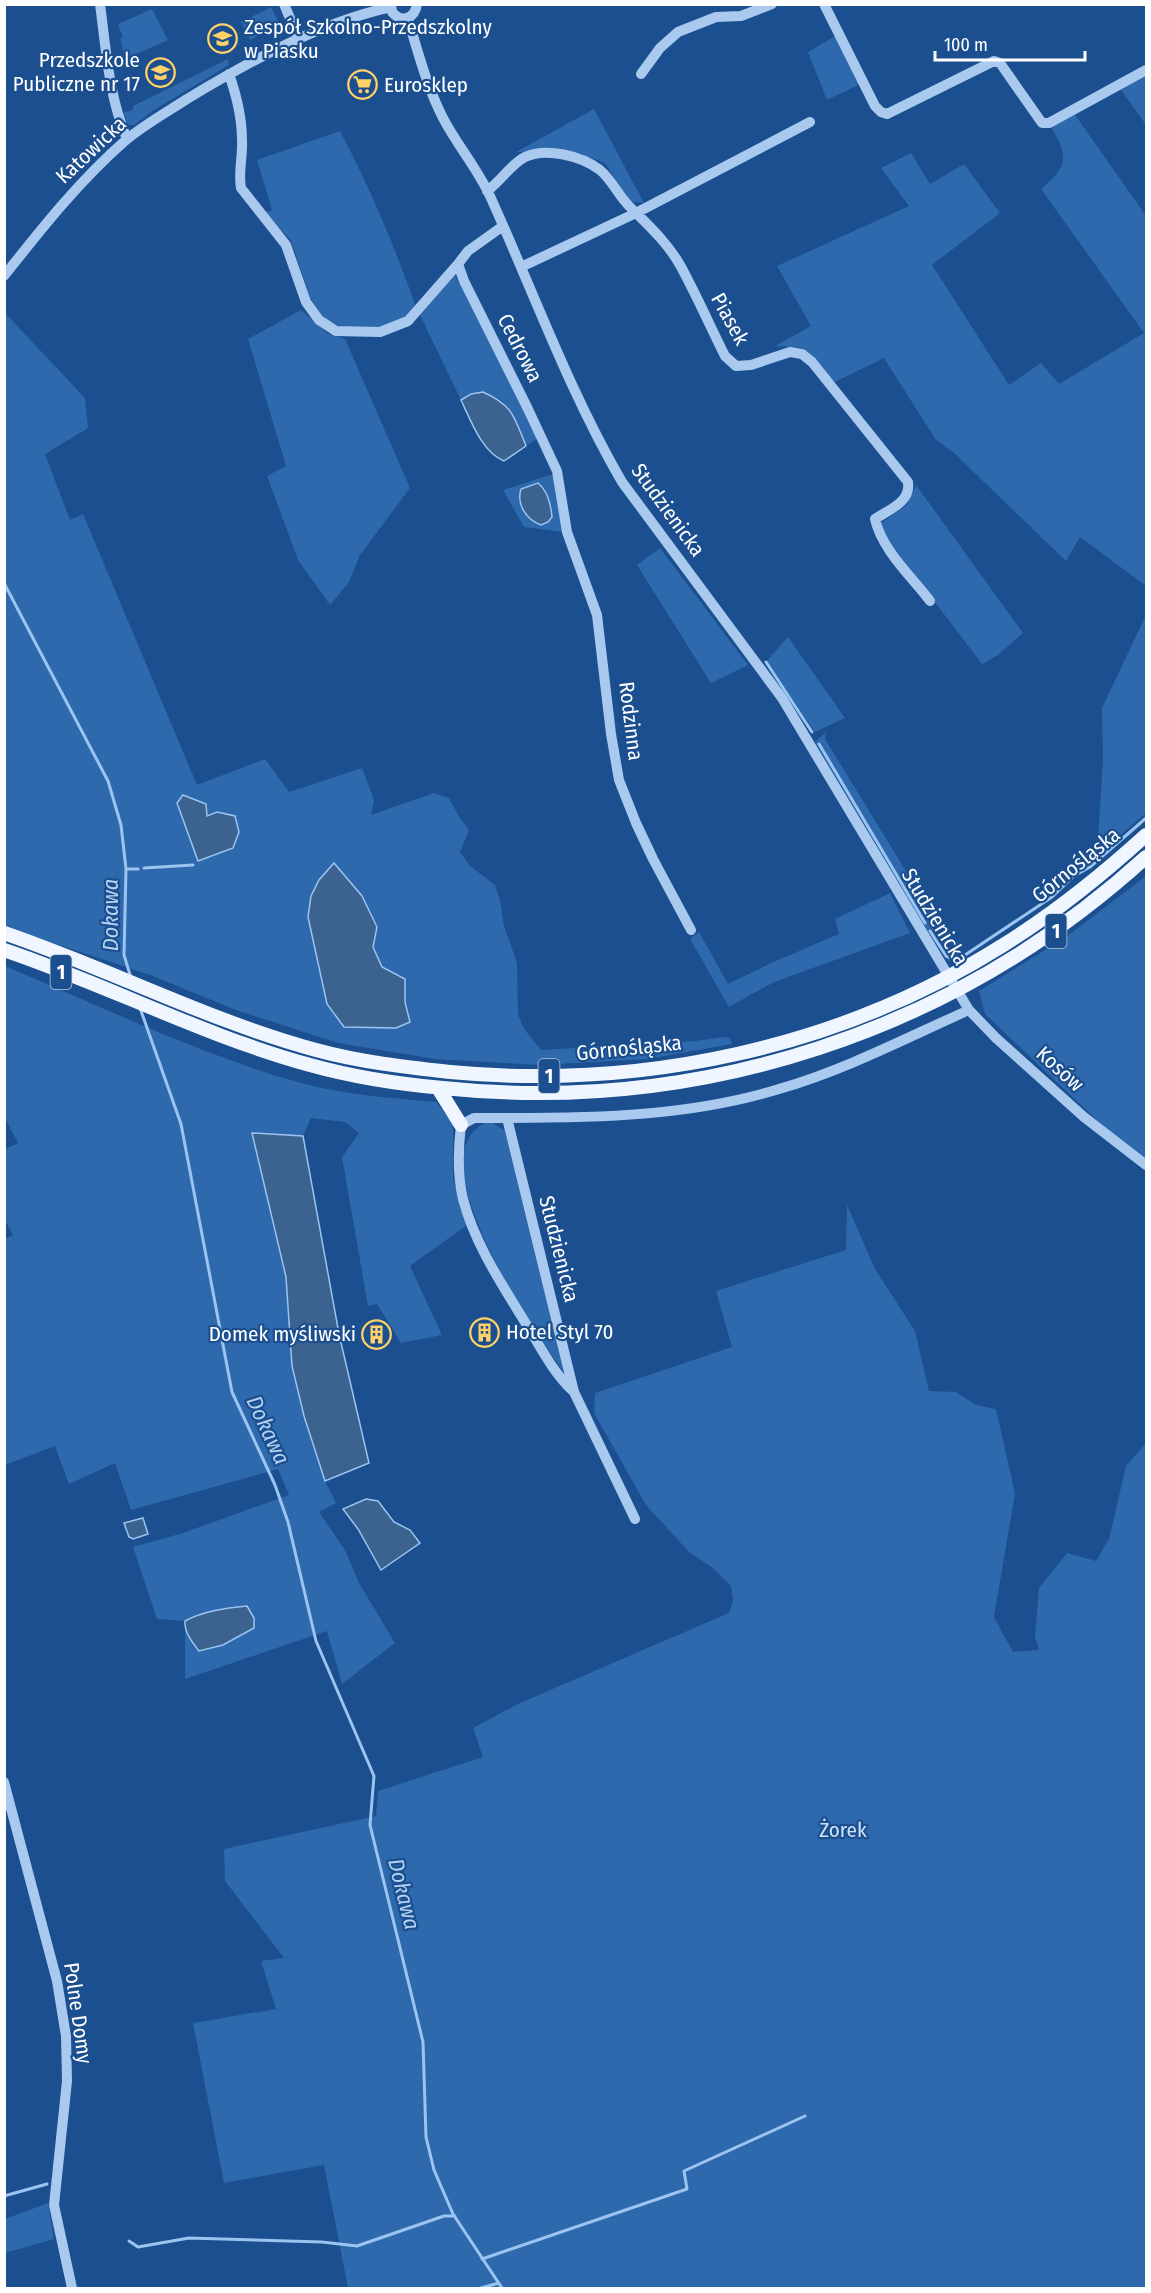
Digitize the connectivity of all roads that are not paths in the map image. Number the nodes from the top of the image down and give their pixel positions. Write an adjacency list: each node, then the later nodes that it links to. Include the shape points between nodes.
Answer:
1 (100, 4): 13 (street, via 109,69)
2 (284, 4): 8 (street)
3 (417, 4): 7 (street)
4 (772, 4): 11 (street, via 741,16 716,17 678,32)
5 (824, 4): 9 (street, via 875,106 887,114 994,60 1042,123 1049,123)
6 (391, 6): 7 (street, via 396,16); 8 (street, Katowicka)
7 (408, 19): 14 (street, Studzienicka, via 443,118)
8 (299, 40): 10 (street, Katowicka)
9 (1146, 70)
10 (228, 74): 13 (street, Katowicka); 17 (street, via 242,139 241,188 286,245 306,302 319,320 336,331 393,329 408,321)
11 (641, 74)
12 (810, 122): 15 (street)
13 (127, 139): 19 (street, Katowicka, via 80,184)
14 (488, 190): 15 (street, Piasek, via 524,157 568,156 601,171); 16 (street, Studzienicka)
15 (636, 213): 18 (street); 21 (street, Piasek, via 680,264 725,356 736,366 790,352 802,354 813,362 908,482 904,500 875,519 891,551)
16 (503, 226): 17 (street, via 468,251); 18 (street, Studzienicka)
17 (458, 264): 20 (street, Cedrowa, via 557,471)
18 (521, 267): 27 (street, Studzienicka, via 579,399 622,482 782,698)
19 (4, 276)
20 (563, 506): 24 (street, Rodzinna, via 567,532 597,615 619,780 653,859)
21 (930, 601)
22 (1146, 835): 27 (main road, Górnośląska / 1, via 1043,919)
23 (1146, 857): 28 (main road, Górnośląska / 1, via 1055,931)
24 (691, 930)
25 (4, 933): 27 (main road, Górnośląska / 1, via 264,1034 348,1058 507,1077 613,1074 764,1048 867,1014)
26 (4, 950): 30 (main road, Górnośląska / 1, via 236,1042 312,1066)
27 (947, 976): 28 (street, Studzienicka)
28 (957, 991): 29 (street, Kosów); 30 (main road, Górnośląska / 1, via 838,1042 769,1064 684,1082 545,1094)
29 (969, 1010): 31 (street, via 836,1069 778,1090 655,1112); 33 (street, Kosów, via 1084,1117)
30 (438, 1088): 32 (main road)
31 (507, 1118): 32 (street, via 474,1118); 34 (street, Studzienicka)
32 (461, 1125): 34 (street, via 459,1172 471,1225 532,1333)
33 (1146, 1166)
34 (574, 1392): 35 (street, Studzienicka)
35 (635, 1519)
36 (4, 1782): 37 (street, Polne Domy, via 57,1981 66,2036 67,2081 54,2205)
37 (72, 2289)

